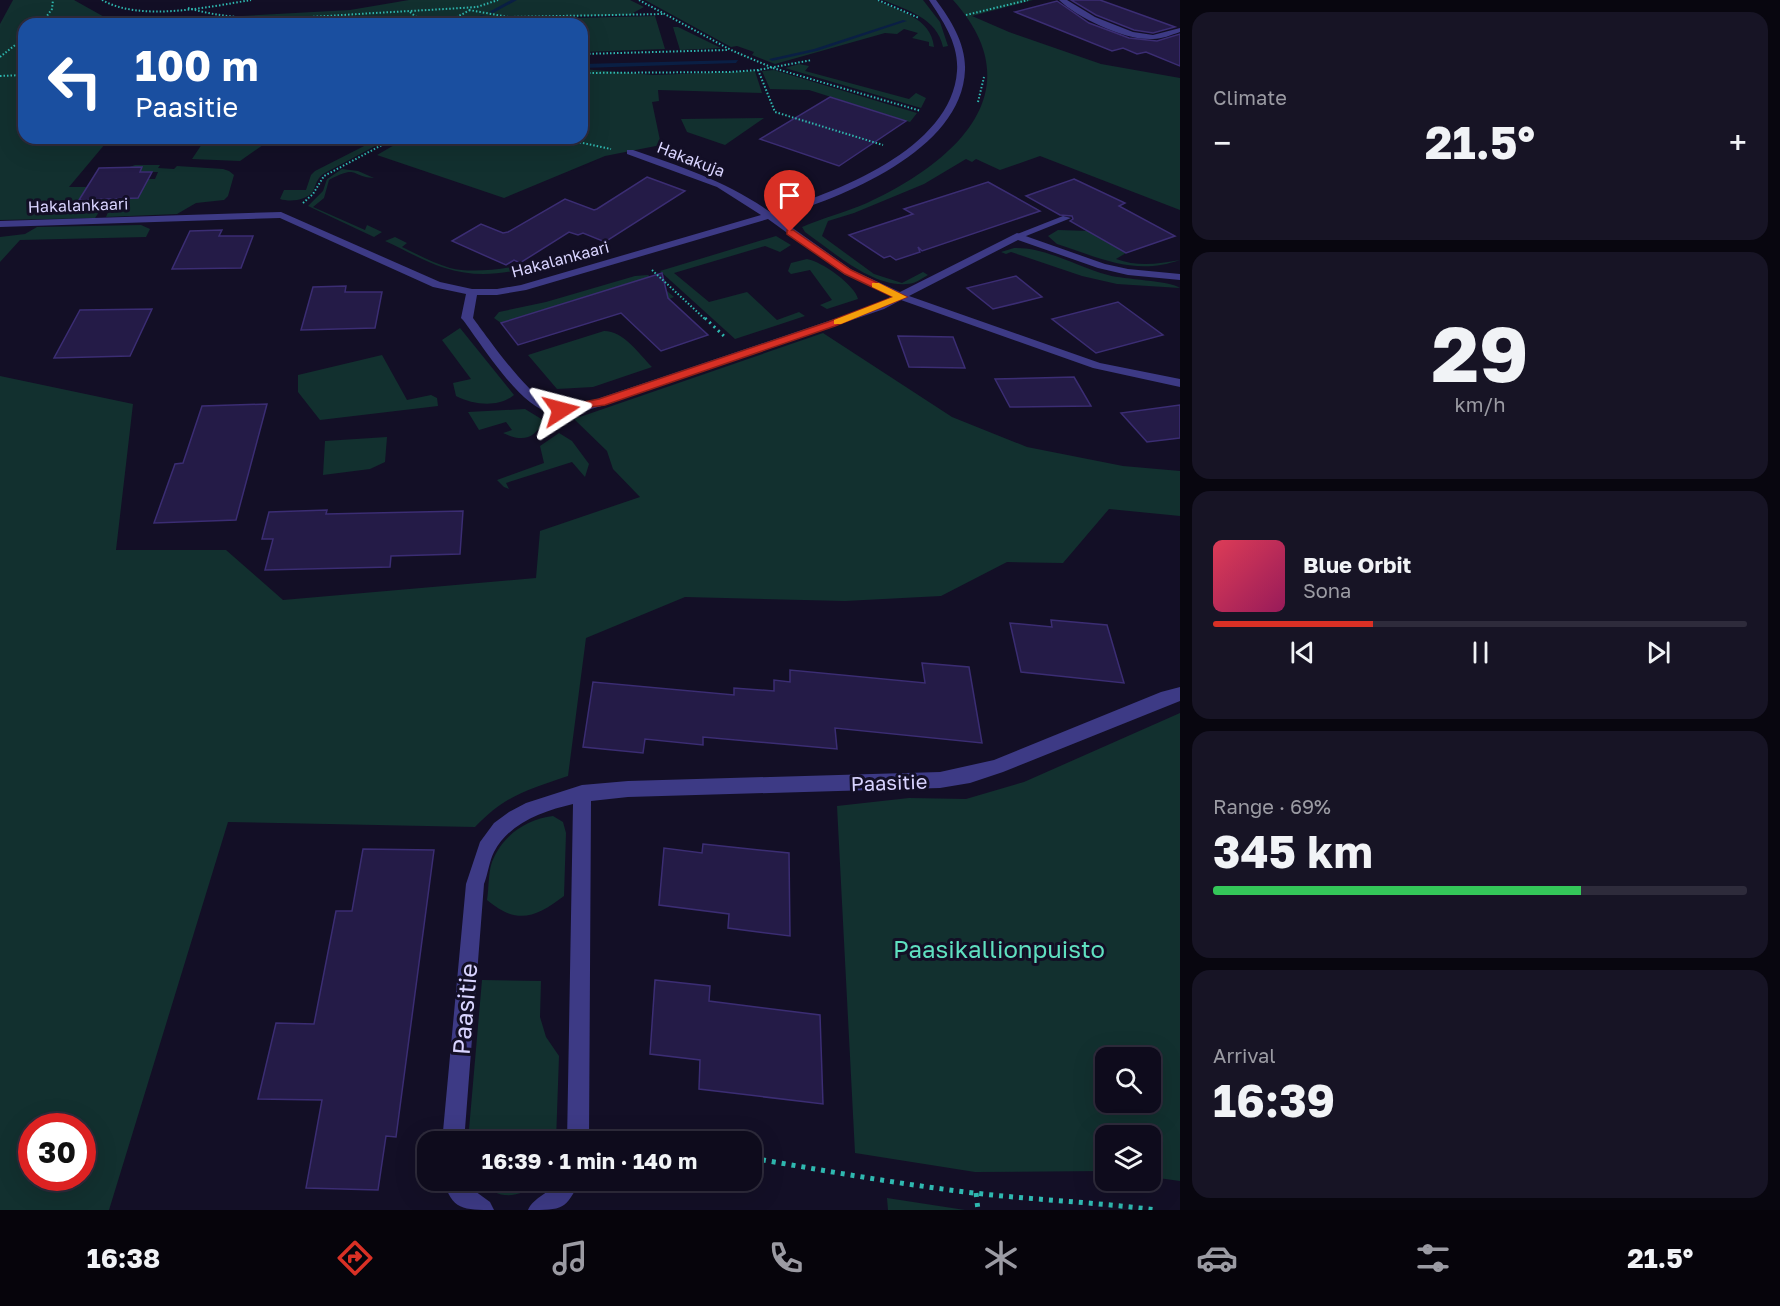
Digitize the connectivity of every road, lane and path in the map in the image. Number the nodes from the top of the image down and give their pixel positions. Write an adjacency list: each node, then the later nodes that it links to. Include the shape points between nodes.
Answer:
1 (52, 0): 18 (path, via 52,9)
2 (102, 0): 13 (path, via 122,10)
3 (251, 0): 13 (path)
4 (482, 0): 11 (path)
5 (498, 0): 11 (path)
6 (639, 0): 16 (path)
7 (879, 0): 21 (path)
8 (932, 0): 41 (street, Hakalankaari, via 950,26 960,55 960,83 944,117 899,160 878,174)
9 (1028, 0): 17 (path)
10 (1062, 0): 22 (street, via 1130,33 1151,37)
11 (487, 3): 12 (path)
12 (477, 7): 14 (path); 15 (path)
13 (188, 8): 15 (path, via 214,16 247,18)
14 (469, 10): 16 (path, via 508,17); 20 (path)
15 (410, 12): 19 (path)
16 (664, 14): 25 (path)
17 (963, 16)
18 (45, 18)
19 (418, 18)
20 (455, 18)
21 (923, 21)
22 (1180, 30)
23 (18, 43): 28 (path)
24 (745, 49): 26 (path)
25 (731, 50): 26 (path); 27 (path)
26 (738, 53): 30 (path)
27 (588, 54)
28 (0, 57)
29 (812, 60): 30 (path)
30 (773, 68): 31 (path); 35 (path, via 924,113)
31 (759, 70): 32 (path); 39 (path, via 775,112 888,146)
32 (588, 73)
33 (18, 75): 34 (path)
34 (0, 76)
35 (928, 107)
36 (588, 143): 38 (path)
37 (384, 144): 40 (path, via 324,176 317,192)
38 (630, 152): 41 (street, Hakakuja, via 702,177)
39 (878, 153)
40 (297, 206)
41 (770, 217): 47 (street, Hakalankaari, via 522,288); 48 (street, via 848,272)
42 (1066, 218): 44 (street)
43 (0, 224): 47 (street, Hakalankaari, via 280,215 437,285)
44 (1017, 236): 46 (street, via 1102,266); 48 (street)
45 (650, 268): 49 (path)
46 (1180, 277)
47 (472, 292): 48 (street, via 467,318 533,400 549,409 561,410 601,402)
48 (902, 297): 50 (street, via 1097,366)
49 (727, 339)
50 (1180, 383)
51 (1180, 694): 52 (street, Paasitie, via 970,775 939,780)
52 (582, 793): 53 (street, Paasitie, via 540,804 507,824 489,843 475,884); 54 (street)
53 (454, 1131)
54 (578, 1131)
55 (762, 1160): 58 (path)
56 (458, 1191): 59 (street)
57 (564, 1191): 60 (street)
58 (976, 1193): 61 (path); 62 (path)
59 (482, 1210)
60 (540, 1210)
61 (978, 1210)
62 (1156, 1210)

